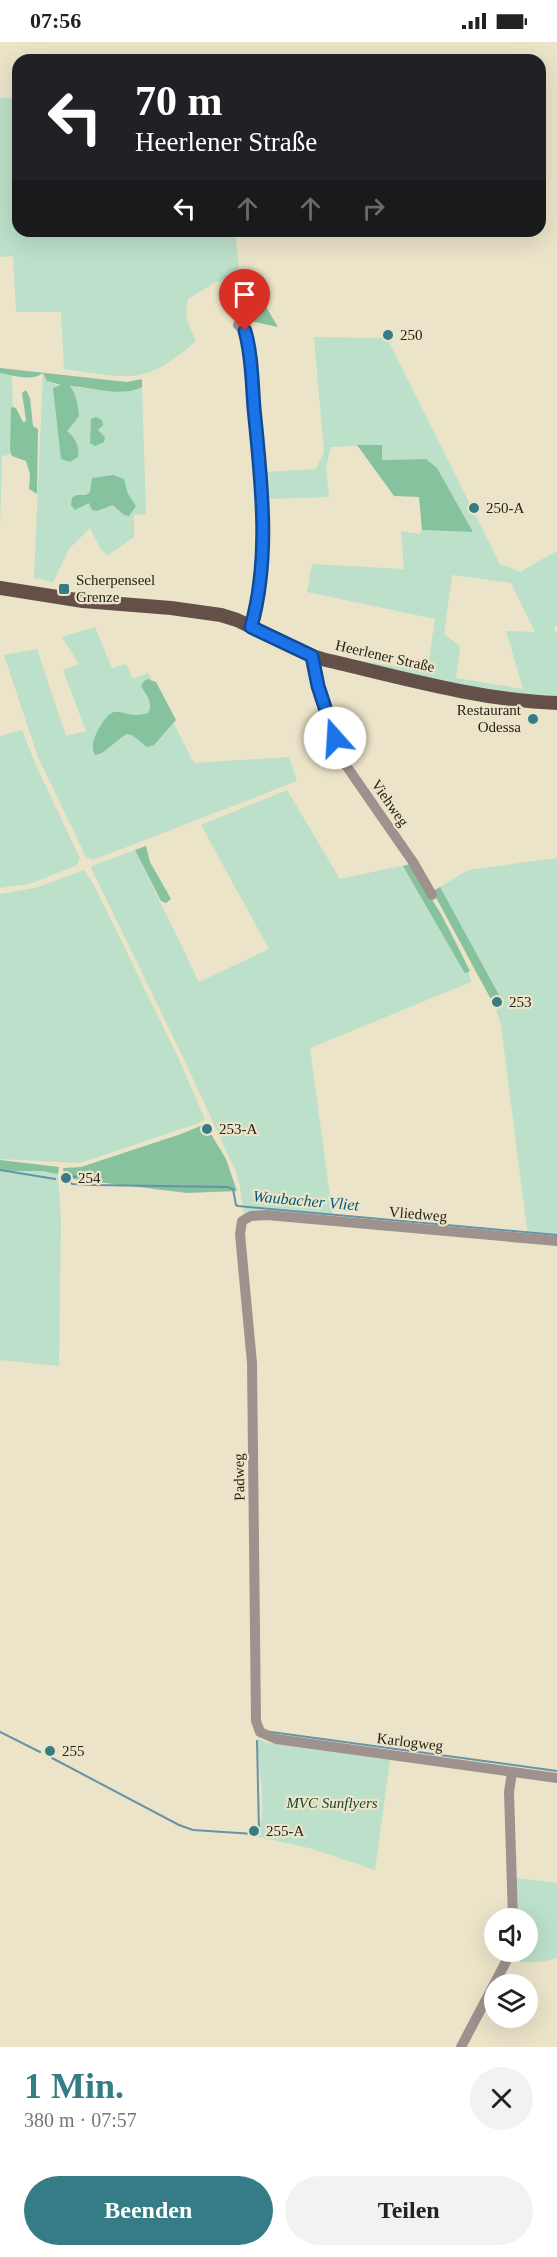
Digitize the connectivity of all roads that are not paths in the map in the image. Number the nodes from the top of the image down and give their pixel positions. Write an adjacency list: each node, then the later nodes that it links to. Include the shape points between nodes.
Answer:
1 (238, 325): 3 (street, via 245,331 248,347 263,527)
2 (0, 588): 3 (main road, Heerlener Straße, via 107,604 205,612)
3 (251, 627): 4 (main road, Heerlener Straße)
4 (312, 656): 5 (main road, Heerlener Straße, via 467,692); 6 (street, Viehweg, via 318,686 345,764)
5 (557, 704)
6 (432, 895)
7 (242, 1221): 8 (street, Vliedweg, via 267,1215); 9 (street, Padweg, via 252,1363 256,1721)
8 (557, 1241)
9 (260, 1732): 10 (street, Karlogweg, via 276,1738)
10 (512, 1772): 11 (street, Karlogweg); 12 (street)
11 (557, 1778)
12 (513, 1908)
13 (506, 1962): 14 (street)
14 (461, 2047)

